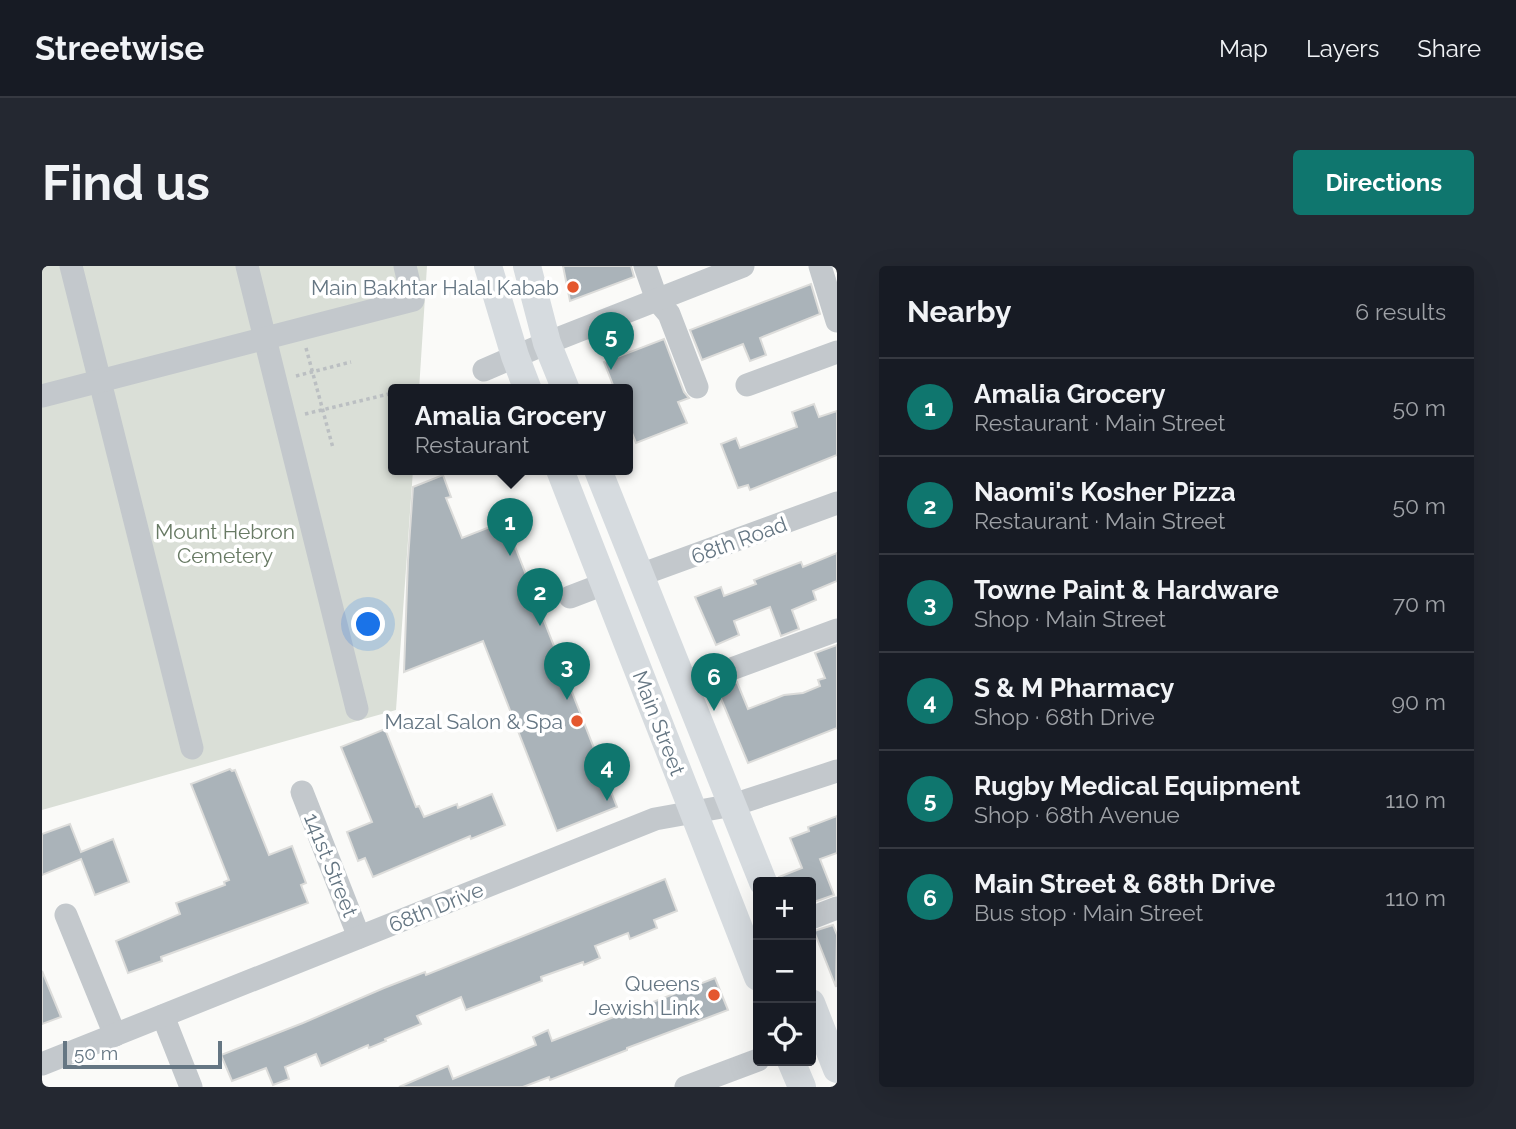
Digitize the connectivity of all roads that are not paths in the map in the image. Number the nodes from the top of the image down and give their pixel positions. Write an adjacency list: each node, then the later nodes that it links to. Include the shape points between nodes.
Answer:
1 (71, 266): 16 (street)
2 (247, 266): 11 (street)
3 (405, 266): 11 (street, via 413,300)
4 (488, 266): 14 (main road)
5 (527, 266): 12 (main road)
6 (645, 266): 9 (street)
7 (743, 266): 9 (street)
8 (820, 266): 10 (street)
9 (657, 300): 12 (street); 20 (street, via 669,314)
10 (837, 321)
11 (267, 338): 16 (street); 30 (street)
12 (547, 343): 14 (street); 18 (main road)
13 (837, 352): 19 (street)
14 (515, 356): 15 (street); 17 (main road)
15 (484, 370)
16 (101, 381): 21 (street); 31 (street)
17 (526, 384)
18 (564, 384)
19 (747, 385)
20 (697, 387)
21 (42, 396)
22 (562, 475): 26 (main road, Main Street)
23 (600, 475): 25 (main road, Main Street)
24 (837, 503): 25 (street, 68th Road)
25 (640, 575): 29 (main road, Main Street)
26 (604, 584): 27 (street); 35 (main road, Main Street)
27 (570, 597)
28 (837, 630): 29 (street)
29 (685, 686): 34 (main road, Main Street)
30 (357, 709)
31 (192, 748)
32 (837, 771): 34 (street, 68th Drive)
33 (302, 792): 40 (street, 141st Street)
34 (733, 805): 35 (street, 68th Drive); 36 (main road, Main Street)
35 (695, 813): 40 (street, 68th Drive, via 655,819); 41 (main road, Main Street)
36 (761, 877)
37 (837, 908): 39 (street)
38 (66, 915): 44 (street)
39 (816, 916)
40 (359, 937): 43 (street, 68th Drive)
41 (753, 964)
42 (816, 1014): 45 (main road)
43 (163, 1016): 44 (street, 68th Drive); 49 (street)
44 (115, 1035): 47 (street, 68th Drive)
45 (834, 1054)
46 (753, 1062): 50 (street)
47 (42, 1064)
48 (793, 1066): 51 (main road)
49 (191, 1087)
50 (686, 1087)
51 (802, 1087)

